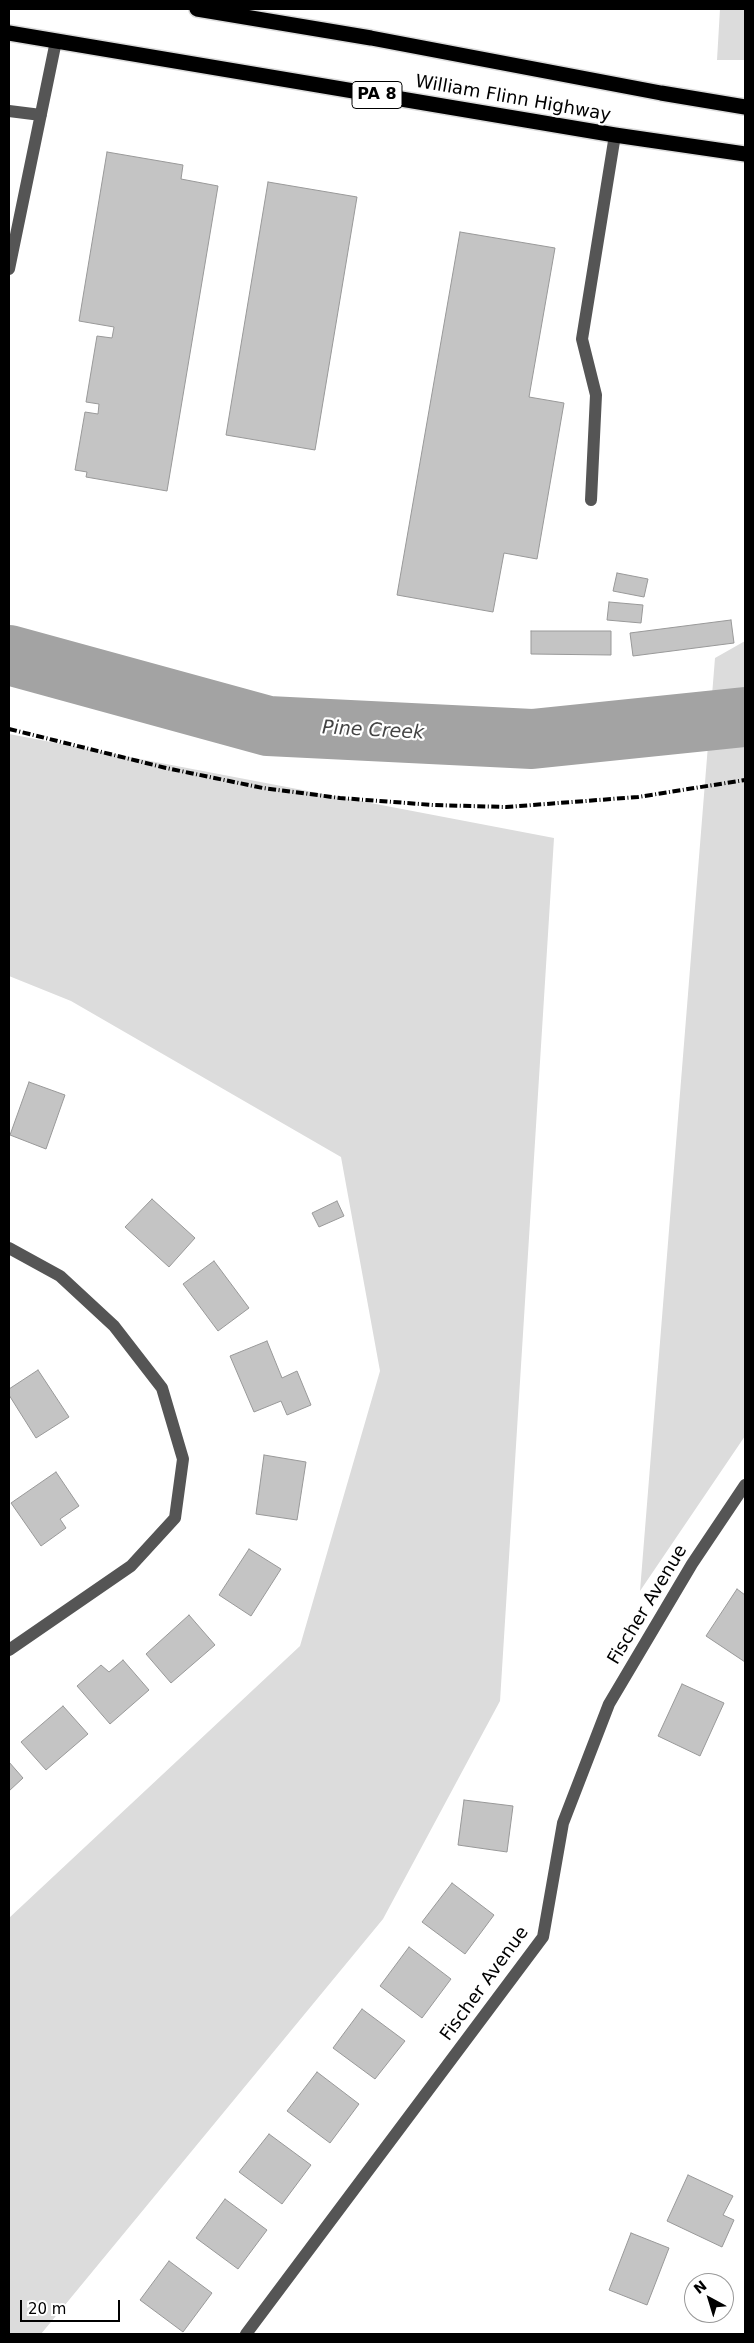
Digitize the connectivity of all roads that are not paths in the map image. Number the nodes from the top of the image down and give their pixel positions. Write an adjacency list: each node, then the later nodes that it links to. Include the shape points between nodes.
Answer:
1 (197, 9): 4 (highway, William Flinn Highway)
2 (9, 33): 3 (highway, William Flinn Highway / PA 8)
3 (56, 41): 6 (street); 7 (highway, William Flinn Highway / PA 8)
4 (745, 106)
5 (9, 111): 6 (street)
6 (41, 116): 9 (street)
7 (615, 135): 8 (highway, William Flinn Highway / PA 8); 10 (street, via 582,339 596,395)
8 (745, 154)
9 (9, 269)
10 (591, 500)
11 (9, 1248): 13 (street, via 60,1276 114,1326 162,1388 183,1459 175,1518 132,1566)
12 (745, 1485): 14 (street, Fischer Avenue, via 692,1564 609,1704 563,1823 543,1937)
13 (9, 1650)
14 (246, 2334)

